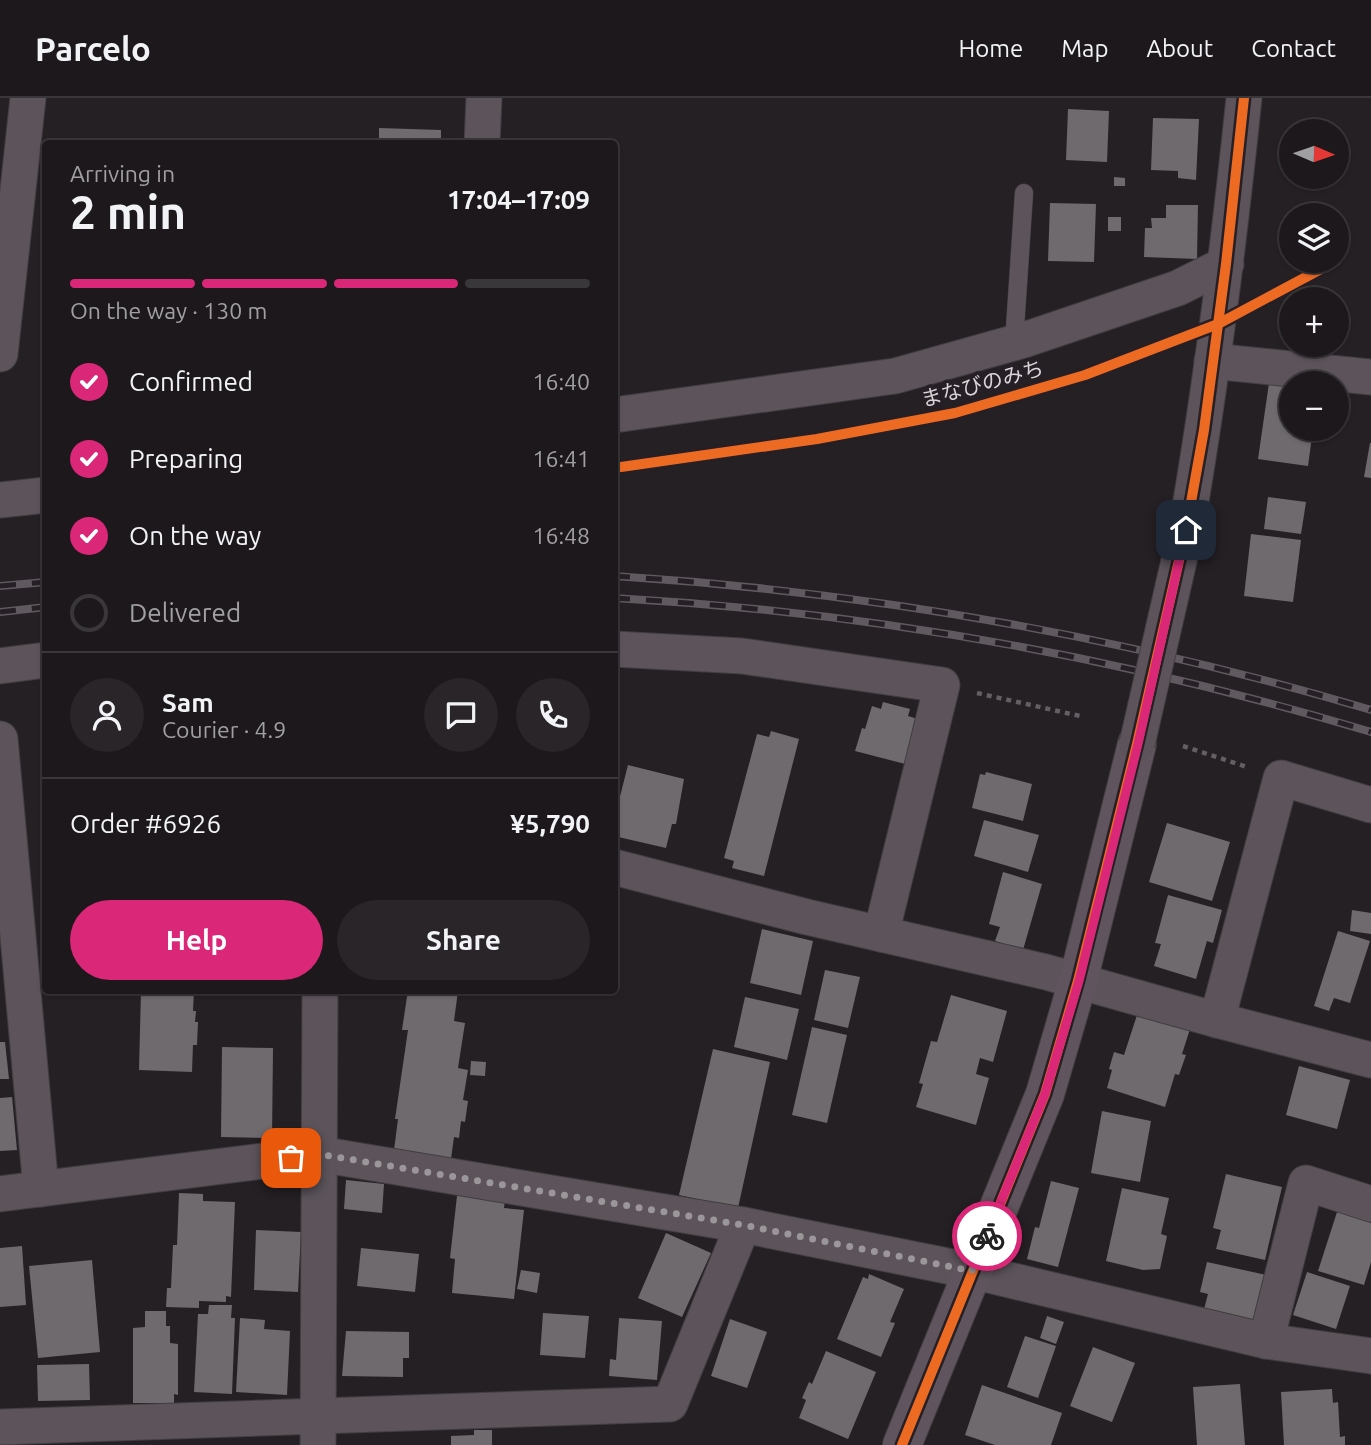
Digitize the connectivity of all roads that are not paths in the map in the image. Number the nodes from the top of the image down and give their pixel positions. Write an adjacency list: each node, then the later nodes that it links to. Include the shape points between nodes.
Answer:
1 (28, 98): 6 (street)
2 (484, 98): 4 (street)
3 (1244, 98): 7 (street)
4 (482, 140)
5 (1024, 193): 8 (lane)
6 (6, 239): 9 (street)
7 (1226, 264): 8 (street, via 1178,288); 10 (street)
8 (1014, 343): 12 (street, via 895,376)
9 (0, 354)
10 (1212, 361): 11 (street); 19 (street, bridge, via 1186,530)
11 (1371, 377)
12 (618, 414)
13 (42, 495): 14 (street)
14 (0, 500)
15 (618, 649): 22 (street, via 742,656 942,685)
16 (42, 661): 17 (street)
17 (0, 666)
18 (0, 739): 28 (street)
19 (1138, 744): 23 (street)
20 (1371, 805): 25 (street, via 1281,778)
21 (618, 868): 22 (street)
22 (881, 934): 23 (street)
23 (1079, 981): 25 (street); 32 (street, via 1045,1094)
24 (320, 994): 27 (street)
25 (1217, 1020): 26 (street)
26 (1371, 1060)
27 (318, 1154): 28 (street); 31 (street); 36 (street)
28 (41, 1189): 29 (street)
29 (0, 1194)
30 (1371, 1204): 33 (street, via 1306,1184)
31 (743, 1225): 32 (street); 36 (street, via 670,1404)
32 (972, 1271): 33 (street); 37 (street)
33 (1266, 1341): 34 (street)
34 (1371, 1356)
35 (0, 1427): 36 (street)
36 (318, 1431)
37 (902, 1445)

